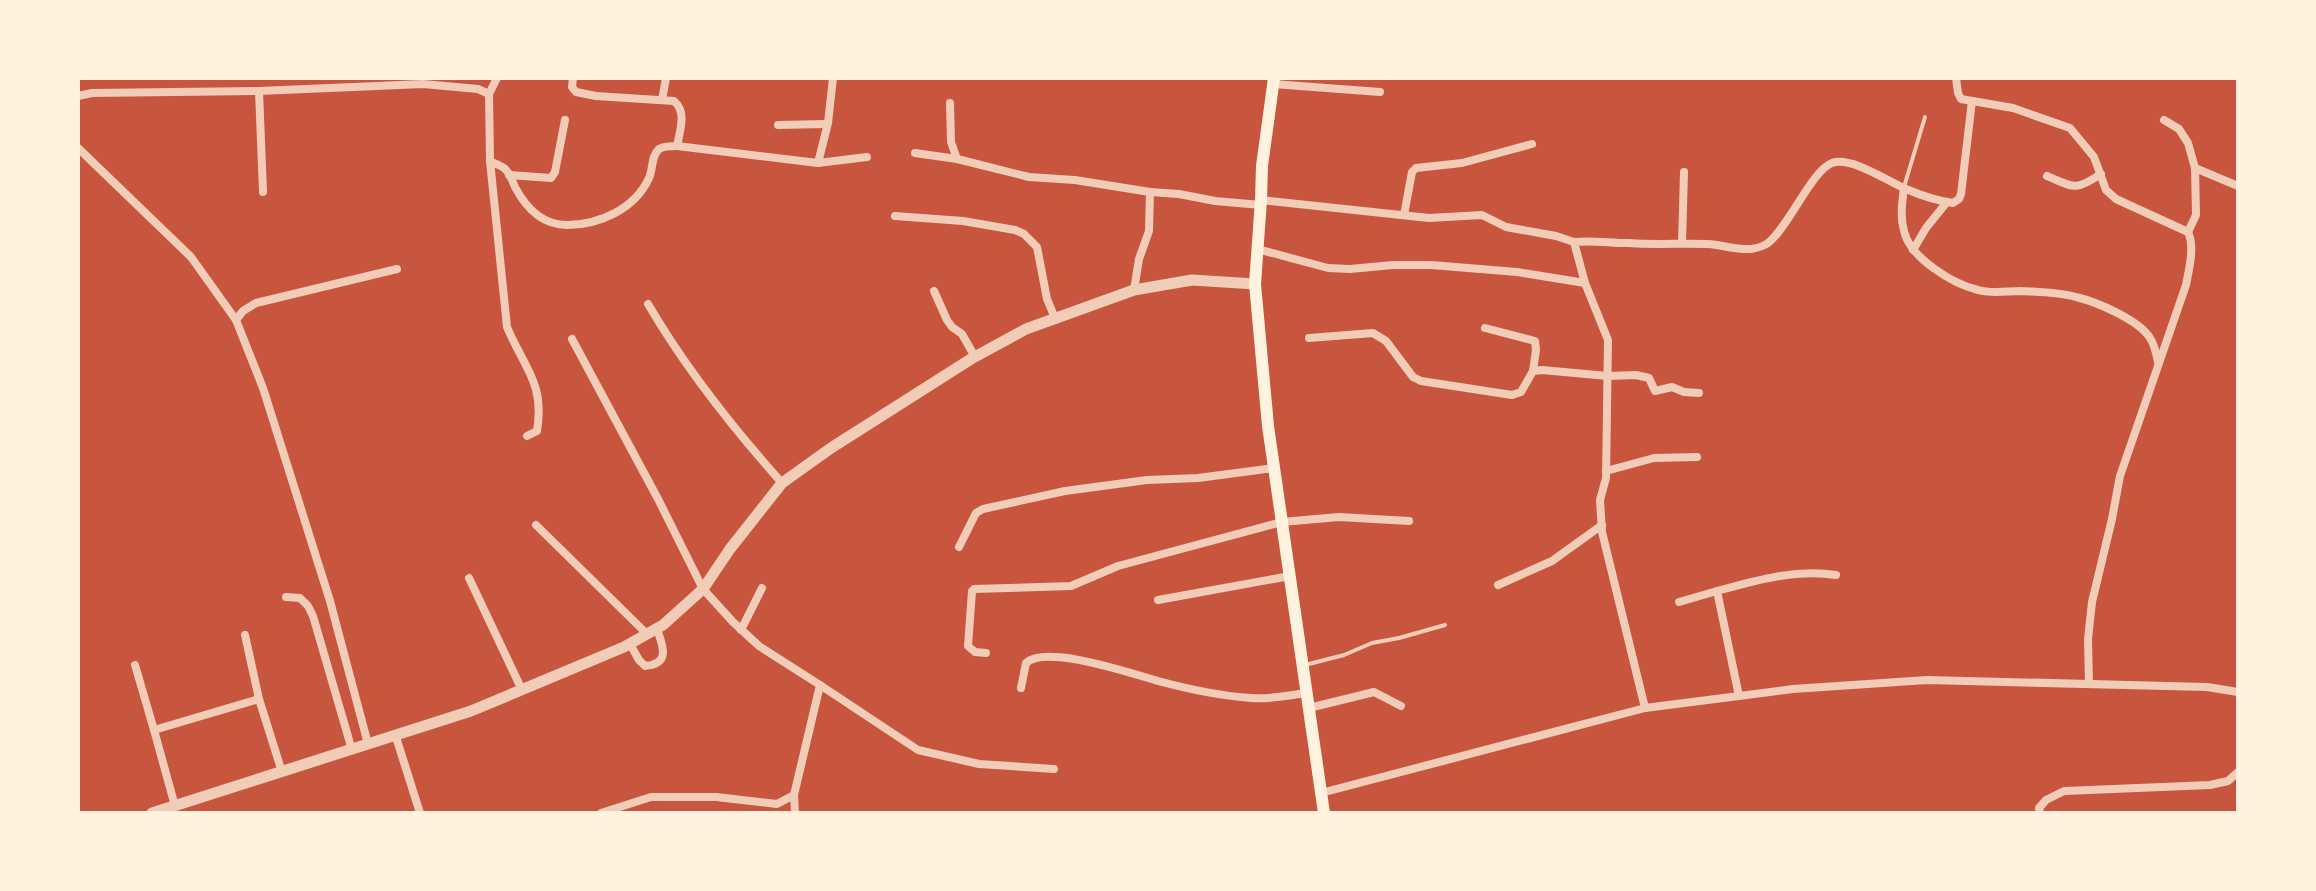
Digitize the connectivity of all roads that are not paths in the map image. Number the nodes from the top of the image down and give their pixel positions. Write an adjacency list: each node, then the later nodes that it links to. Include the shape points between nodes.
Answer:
1 (497, 78): 9 (street)
2 (573, 78): 11 (street, via 576,92)
3 (666, 78): 11 (street)
4 (833, 78): 17 (street)
5 (1956, 78): 12 (street, via 1961,99)
6 (1274, 81): 8 (street); 37 (main road)
7 (259, 91): 9 (street, via 423,84); 10 (street); 34 (street)
8 (1380, 92)
9 (489, 94): 25 (street)
10 (78, 96)
11 (662, 100): 20 (street, via 674,101 682,111)
12 (1972, 101): 29 (street, via 2013,108 2070,128); 36 (street, via 1961,194)
13 (950, 103): 24 (street)
14 (1925, 117): 33 (lane)
15 (565, 120): 30 (street, via 551,178)
16 (2164, 120): 27 (street, via 2179,129)
17 (827, 124): 18 (street); 26 (street)
18 (778, 125)
19 (1532, 144): 38 (street, via 1462,163 1416,168)
20 (677, 146): 26 (street); 30 (street, via 657,151 640,194 607,218 583,225 555,225 536,215)
21 (78, 148): 52 (street, via 191,257)
22 (915, 153): 24 (street)
23 (867, 157): 26 (street)
24 (957, 159): 35 (street, via 1029,177)
25 (490, 161): 30 (street); 61 (street, via 507,327 534,377 539,399 537,431)
26 (818, 163)
27 (2195, 168): 32 (street); 40 (street, via 2196,215)
28 (1684, 172): 42 (street)
29 (2101, 174): 31 (street, via 2077,187); 40 (street, via 2116,199)
30 (509, 175)
31 (2047, 176)
32 (2238, 186)
33 (1904, 188): 36 (street); 42 (street, via 1864,168 1832,163 1769,243 1743,249); 44 (street, via 1904,235)
34 (263, 192)
35 (1150, 192): 37 (street); 48 (street, via 1149,231)
36 (1947, 202): 44 (street)
37 (1261, 203): 38 (street); 43 (main road)
38 (1404, 215): 41 (street, via 1482,215 1506,227)
39 (895, 216): 51 (street, via 963,221 1024,234 1037,247)
40 (2188, 232): 57 (street, via 2186,285)
41 (1574, 242): 42 (street); 46 (street)
42 (1682, 243)
43 (1257, 249): 46 (street, via 1328,268 1431,265); 47 (main road)
44 (1913, 250): 57 (street, via 1950,279 1981,291 2075,296 2096,304 2143,329)
45 (397, 269): 52 (street, via 256,303)
46 (1585, 283): 59 (street, via 1608,340)
47 (1255, 284): 48 (street, via 1192,280); 63 (main road)
48 (1134, 290): 51 (street)
49 (934, 291): 56 (street, via 947,320)
50 (648, 304): 65 (street, via 697,381)
51 (1055, 318): 56 (street)
52 (236, 320): 102 (street, via 263,388 330,601)
53 (1485, 328): 58 (street, via 1535,341)
54 (1309, 338): 58 (street, via 1373,333 1421,381 1512,395 1521,392)
55 (572, 339): 76 (street)
56 (975, 357): 65 (street)
57 (2158, 362): 89 (street, via 2120,476 2092,602)
58 (1533, 371): 59 (street)
59 (1608, 376): 60 (street, via 1646,376 1655,391 1672,387); 64 (street)
60 (1699, 393)
61 (527, 436)
62 (1697, 457): 64 (street, via 1654,458)
63 (1274, 468): 67 (main road); 70 (street, via 1065,491 983,509)
64 (1606, 471): 69 (street)
65 (782, 483): 76 (street)
66 (1409, 521): 67 (street, via 1339,517)
67 (1282, 522): 72 (main road); 86 (street, via 1118,566 1071,586 974,589 968,647)
68 (536, 525): 83 (street)
69 (1602, 525): 74 (street, via 1552,561); 99 (street)
70 (959, 547)
71 (1836, 575): 77 (street, via 1789,574)
72 (1290, 576): 79 (street); 88 (main road)
73 (469, 578): 92 (street)
74 (1498, 585)
75 (762, 588): 82 (street)
76 (703, 589): 82 (street); 83 (street)
77 (1717, 591): 80 (street); 95 (street)
78 (286, 597): 103 (street, via 300,598 313,616)
79 (1158, 600)
80 (1679, 602)
81 (1445, 625): 88 (lane)
82 (741, 630): 90 (street)
83 (652, 632): 85 (street); 85 (street, via 664,648 657,663 645,666)
84 (245, 635): 96 (street)
85 (630, 644): 92 (street)
86 (986, 653)
87 (135, 665): 100 (street)
88 (1302, 666): 94 (main road)
89 (2089, 684): 93 (street); 95 (street, via 1927,680)
90 (820, 685): 104 (street, via 918,750 979,764); 108 (street)
91 (1021, 688): 94 (street, via 1026,663 1035,657 1089,662 1159,682 1253,699)
92 (522, 690): 101 (street)
93 (2238, 692)
94 (1307, 693): 98 (main road)
95 (1739, 696): 99 (street)
96 (259, 699): 100 (street); 105 (street)
97 (1401, 706): 98 (street, via 1374,692)
98 (1309, 708): 107 (main road)
99 (1645, 708): 107 (street)
100 (154, 730): 109 (street)
101 (395, 734): 102 (street); 111 (street)
102 (368, 744): 103 (street)
103 (352, 750): 105 (street)
104 (1054, 769)
105 (282, 772): 109 (street)
106 (2238, 772): 115 (street, via 2210,785 2064,791 2046,800)
107 (1321, 793): 114 (main road)
108 (794, 795): 112 (street, via 777,804 651,797); 113 (street)
109 (175, 806): 110 (street)
110 (152, 813)
111 (420, 813)
112 (601, 813)
113 (795, 813)
114 (1324, 813)
115 (2040, 813)

